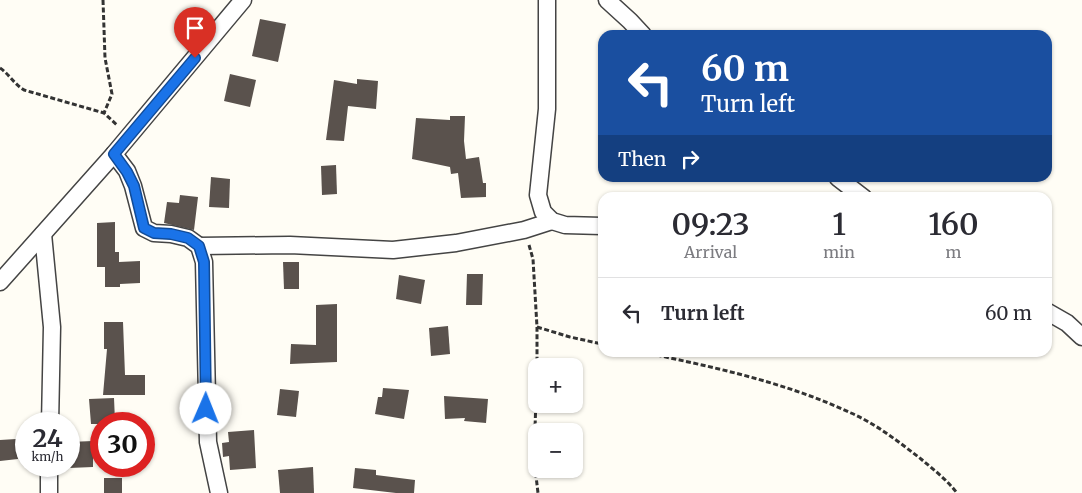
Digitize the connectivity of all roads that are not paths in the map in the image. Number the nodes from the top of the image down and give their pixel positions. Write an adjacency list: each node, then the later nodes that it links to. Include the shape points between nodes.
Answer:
1 (243, 0): 5 (street)
2 (547, 0): 8 (street, via 547,109 538,195 543,212)
3 (607, 0): 4 (street)
4 (638, 30)
5 (114, 154): 10 (street); 11 (street, via 134,186 144,228 154,233 188,238)
6 (843, 182): 7 (street)
7 (856, 192)
8 (552, 221): 9 (street, via 565,225); 11 (street, via 524,230 456,243 392,250)
9 (598, 226)
10 (43, 234): 12 (street); 15 (street, via 52,327)
11 (199, 246): 18 (street, via 204,262 208,442)
12 (0, 282)
13 (1052, 314): 14 (street)
14 (1082, 337)
15 (50, 412)
16 (49, 477): 17 (street)
17 (49, 493)
18 (219, 493)

